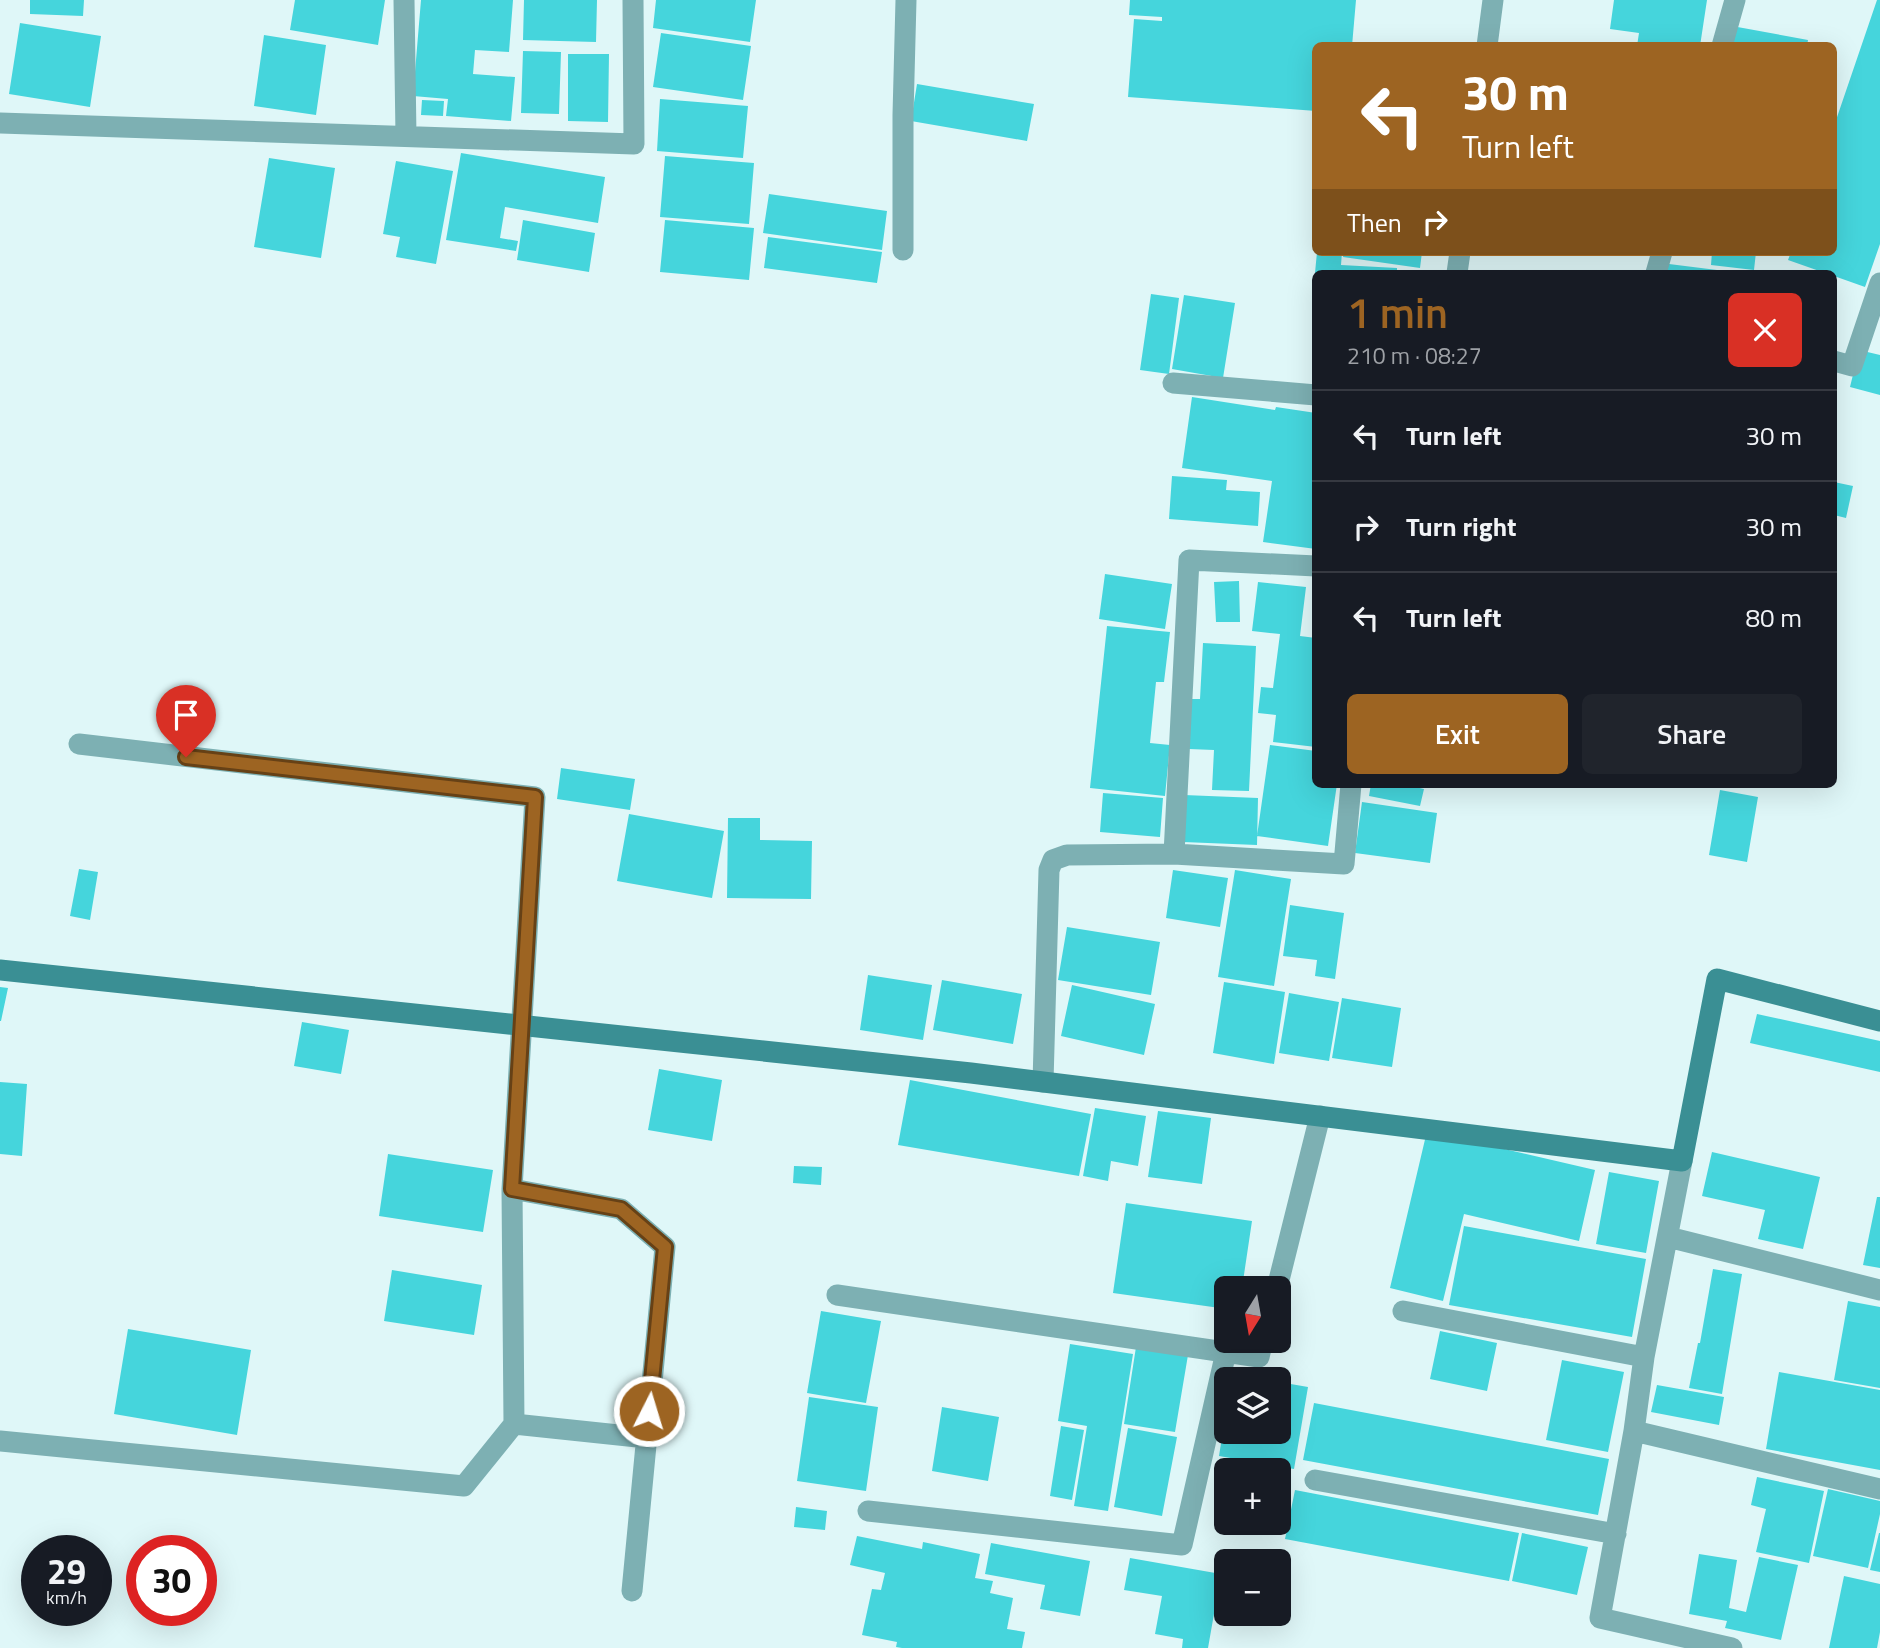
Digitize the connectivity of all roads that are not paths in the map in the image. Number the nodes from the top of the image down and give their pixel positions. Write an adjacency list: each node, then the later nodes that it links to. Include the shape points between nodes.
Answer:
1 (404, 0): 9 (street)
2 (633, 0): 9 (street, via 634,144)
3 (906, 0): 10 (street)
4 (1493, 0): 6 (street)
5 (1735, 0): 7 (street)
6 (1488, 42)
7 (1723, 42)
8 (0, 123): 9 (street)
9 (406, 136)
10 (903, 250)
11 (1880, 283): 12 (street, via 1852,366)
12 (1837, 362)
13 (1172, 383): 14 (street)
14 (1312, 395)
15 (1312, 566): 18 (street, via 1189,560)
16 (79, 744): 21 (street, via 535,797)
17 (1351, 788): 18 (street, via 1344,864)
18 (1174, 854): 22 (street, via 1067,855 1053,860 1049,870)
19 (0, 970): 21 (street)
20 (1880, 1021): 24 (street, via 1717,979)
21 (521, 1025): 22 (street); 25 (street)
22 (1043, 1082): 23 (street)
23 (1320, 1116): 24 (street); 27 (street)
24 (1682, 1161): 26 (street)
25 (512, 1189): 36 (street); 38 (street, via 621,1209 665,1247)
26 (1668, 1237): 28 (street); 35 (street)
27 (1280, 1276)
28 (1880, 1290)
29 (837, 1295): 31 (street)
30 (1403, 1311): 35 (street)
31 (1214, 1350)
32 (1226, 1353): 42 (street, via 1182,1545)
33 (1233, 1353): 34 (street, via 1259,1357)
34 (1260, 1353)
35 (1644, 1357): 37 (street)
36 (514, 1424): 38 (street); 39 (street, via 464,1486)
37 (1634, 1431): 41 (street); 43 (street)
38 (647, 1438): 44 (street)
39 (0, 1441)
40 (1315, 1480): 43 (street)
41 (1880, 1489)
42 (868, 1511)
43 (1616, 1534): 45 (street, via 1600,1618)
44 (632, 1591)
45 (1732, 1648)

